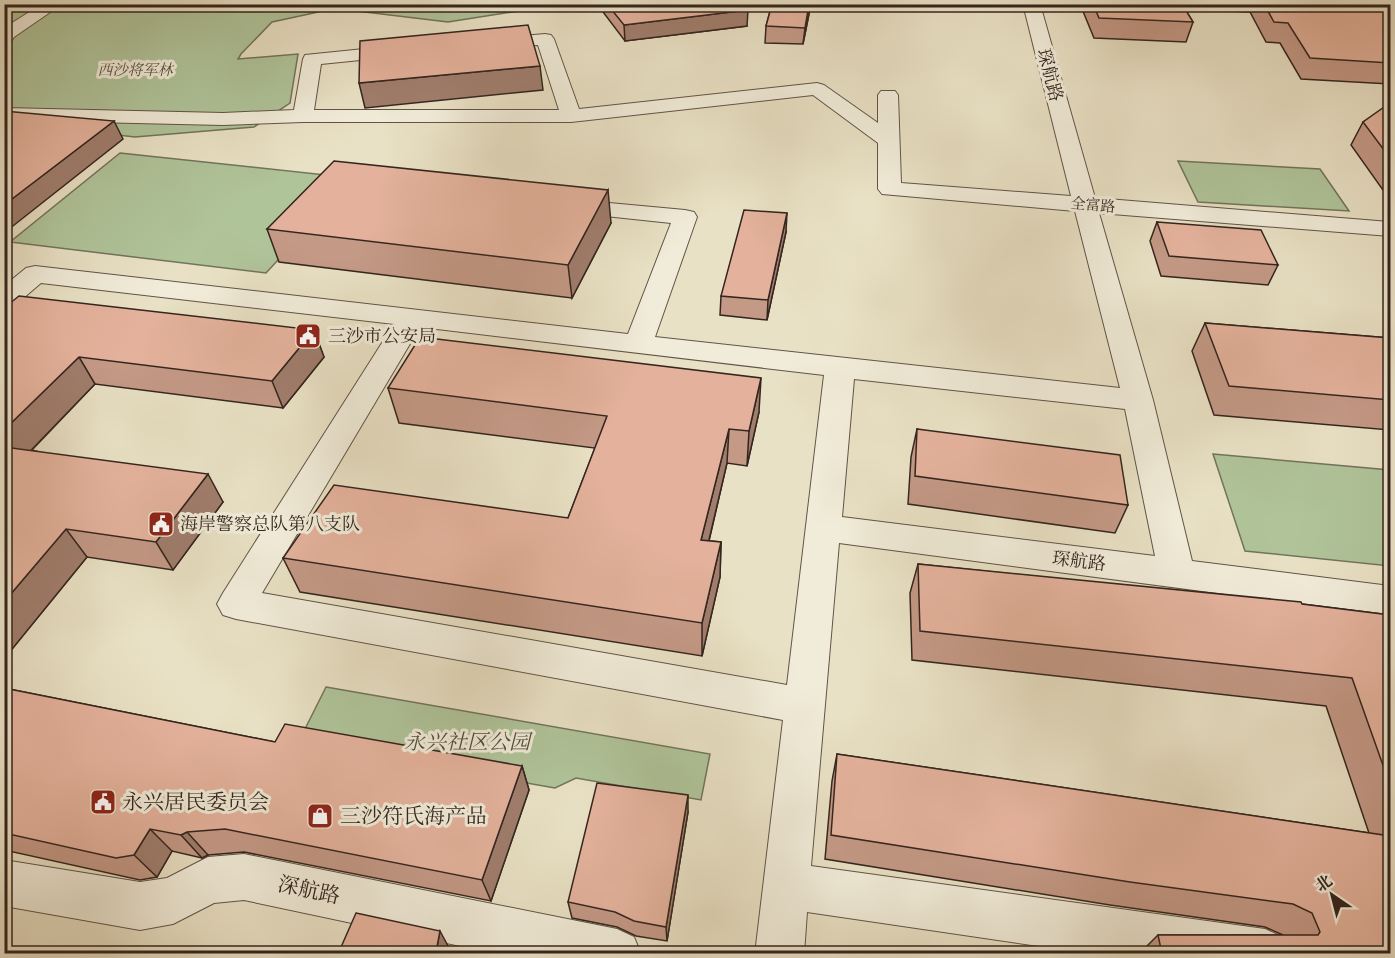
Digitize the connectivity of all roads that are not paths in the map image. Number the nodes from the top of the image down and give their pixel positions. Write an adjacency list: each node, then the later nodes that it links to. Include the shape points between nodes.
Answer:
1 (54, 4): 3 (street)
2 (1031, 4): 12 (street, 琛航路)
3 (4, 39)
4 (464, 46): 9 (street, via 545,39)
5 (417, 50): 8 (street, via 312,59)
6 (888, 95): 10 (street, 全富路)
7 (4, 114): 8 (street, via 223,119)
8 (303, 116): 9 (street)
9 (571, 116): 10 (street, via 817,89)
10 (890, 141): 12 (street, 全富路, via 890,189)
11 (543, 204): 16 (street, via 685,217)
12 (1084, 205): 13 (street, 全富路); 18 (street, 琛航路)
13 (1390, 229)
14 (4, 300): 15 (street, via 35,274)
15 (411, 319): 16 (street); 22 (street, via 236,604)
16 (638, 345): 17 (street)
17 (840, 368): 18 (street); 19 (street)
18 (1138, 400): 20 (street, 琛航路)
19 (824, 528): 20 (street, 琛航路); 22 (street)
20 (1177, 573): 21 (street)
21 (1390, 602)
22 (805, 706): 24 (street)
23 (4, 883): 25 (street, 深航路, via 140,906 173,900 208,880 244,877)
24 (786, 886): 26 (street); 27 (street)
25 (617, 954)
26 (779, 954)
27 (1265, 954)

